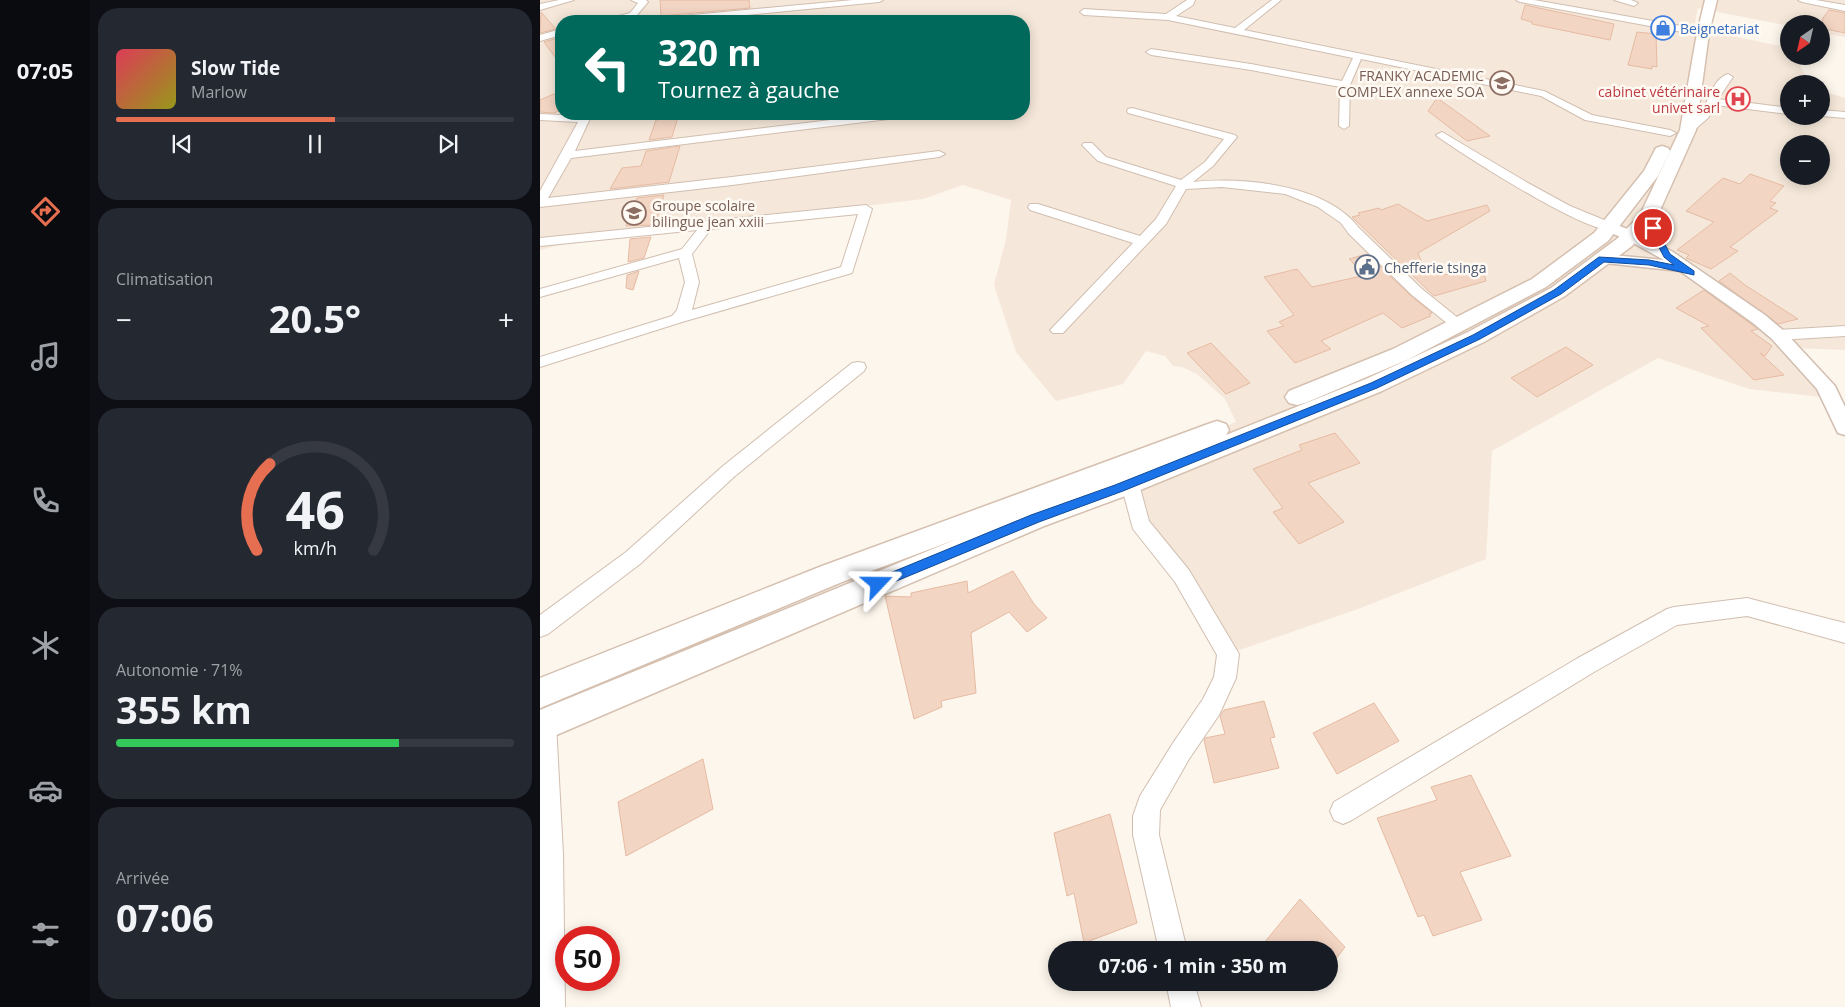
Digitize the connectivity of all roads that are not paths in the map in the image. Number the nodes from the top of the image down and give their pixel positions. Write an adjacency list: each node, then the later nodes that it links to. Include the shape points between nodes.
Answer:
1 (570, 0): 13 (street)
2 (879, 0): 17 (street)
3 (1190, 0): 18 (street)
4 (1277, 0): 20 (street)
5 (1520, 0): 11 (street)
6 (1618, 0): 12 (street)
7 (1699, 0): 19 (main road)
8 (1711, 0): 38 (main road)
9 (1802, 0): 14 (street)
10 (642, 1): 16 (street)
11 (1534, 1): 19 (street)
12 (1634, 3)
13 (540, 7)
14 (1845, 8)
15 (1084, 12): 18 (street)
16 (634, 15)
17 (723, 15)
18 (1168, 18): 20 (street)
19 (1693, 31): 28 (main road)
20 (1236, 32): 24 (street)
21 (555, 34): 22 (street)
22 (540, 38)
23 (1151, 52): 26 (street)
24 (1358, 56): 26 (street); 38 (street, via 1544,94 1589,118)
25 (1728, 77): 27 (street)
26 (1344, 85): 37 (street)
27 (1712, 101): 29 (street); 38 (street, via 1704,116)
28 (1677, 104)
29 (1780, 110)
30 (1132, 111): 45 (street, via 1231,137 1209,164)
31 (1830, 114): 32 (street)
32 (1845, 115)
33 (540, 117): 34 (street)
34 (555, 117)
35 (584, 120): 42 (street)
36 (856, 120): 42 (street)
37 (1344, 126)
38 (1677, 128): 49 (main road); 49 (main road)
39 (1442, 134): 49 (street, via 1479,159 1588,219)
40 (1088, 145): 45 (street, via 1102,160)
41 (939, 154): 46 (street)
42 (567, 155): 43 (street)
43 (556, 174): 44 (street); 46 (street)
44 (540, 176)
45 (1183, 184): 50 (street, via 1161,221); 57 (street, via 1222,183 1286,191 1322,204 1346,220 1417,292)
46 (540, 203)
47 (1034, 207): 50 (street)
48 (707, 225): 51 (street); 52 (street); 56 (street, via 866,208 847,270)
49 (1623, 232): 53 (main road); 54 (street); 54 (street); 57 (main road, via 1539,283)
50 (1142, 241): 58 (street)
51 (540, 242)
52 (685, 253): 55 (street); 56 (street, via 692,282 684,312)
53 (1602, 259): 54 (street); 64 (main road, via 1558,292 1476,337 1374,385)
54 (1678, 265): 60 (street)
55 (540, 293)
56 (677, 319): 61 (street)
57 (1458, 325): 67 (main road, via 1400,354 1236,422 841,571)
58 (1058, 330)
59 (1845, 330): 60 (street)
60 (1778, 335): 63 (street, via 1825,386)
61 (540, 362)
62 (858, 367): 65 (street, via 729,471 634,558)
63 (1845, 428)
64 (1130, 484): 68 (main road, via 1035,518); 70 (street, via 1140,524 1182,576 1228,654 1225,678 1149,805 1146,816 1146,835)
65 (540, 627)
66 (1845, 633): 69 (street, via 1747,607 1674,616)
67 (540, 692)
68 (542, 725): 72 (street, via 550,854)
69 (1343, 811)
70 (1171, 941)
71 (1182, 991): 73 (street)
72 (550, 1007)
73 (1186, 1007)

